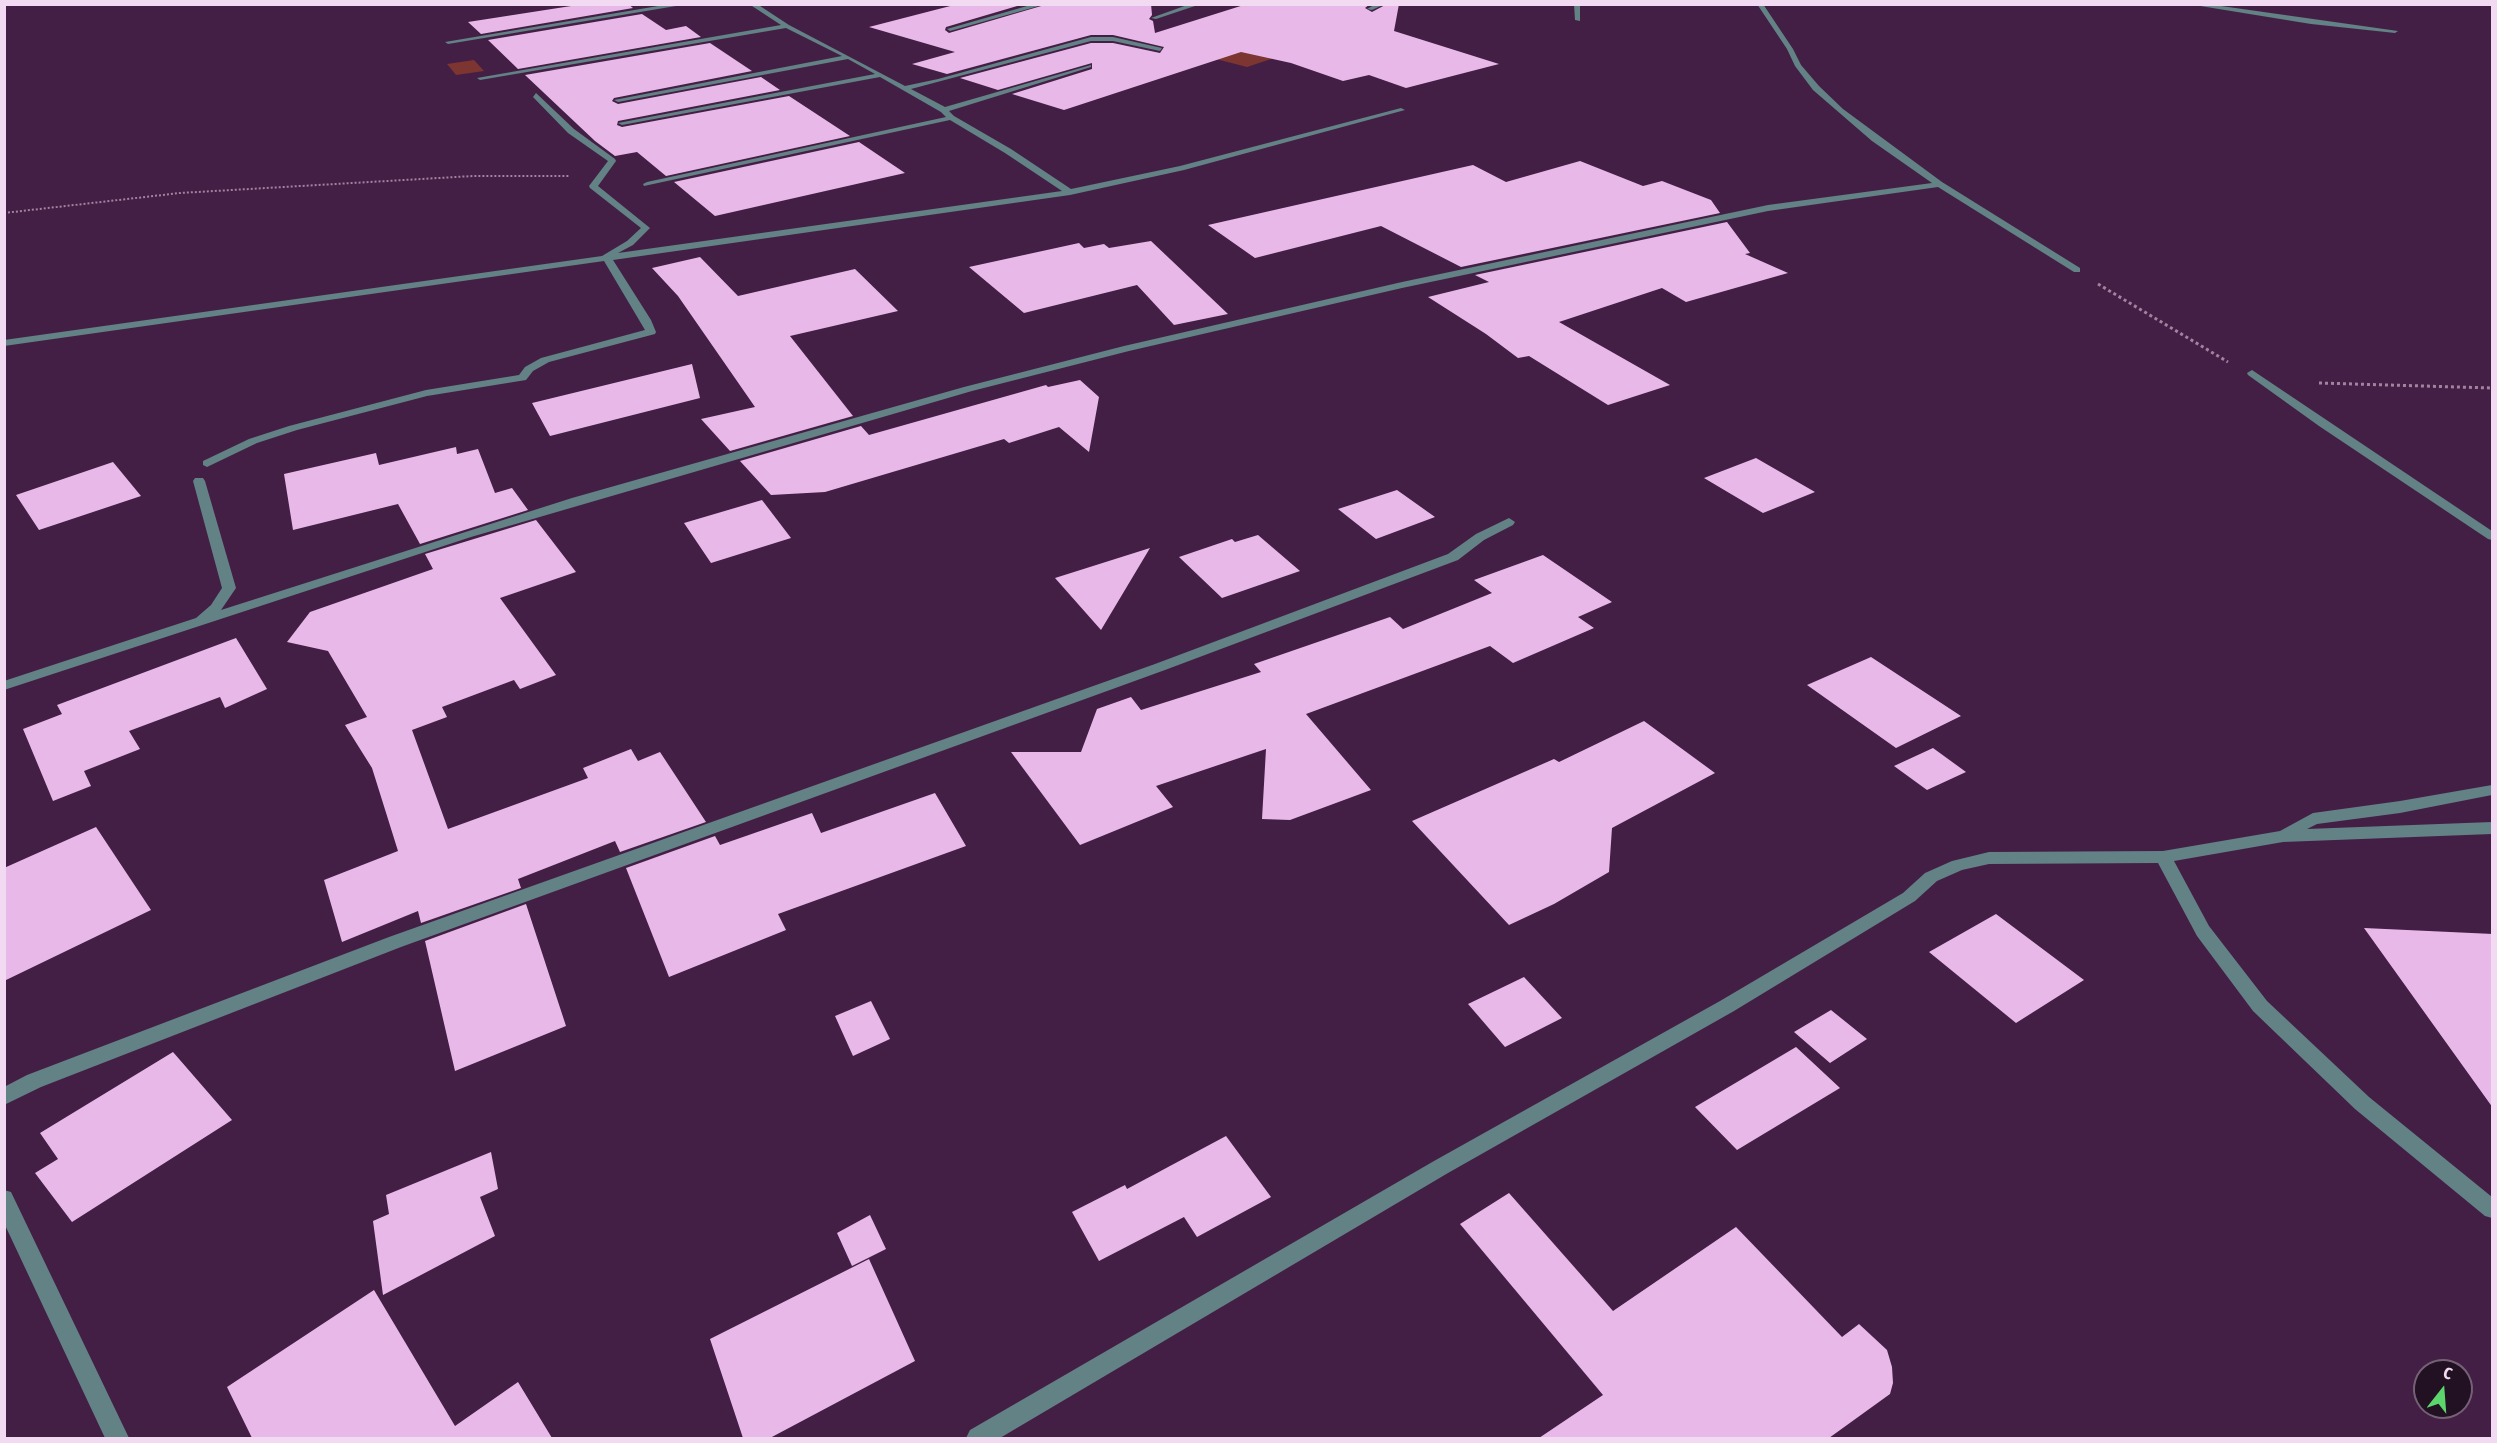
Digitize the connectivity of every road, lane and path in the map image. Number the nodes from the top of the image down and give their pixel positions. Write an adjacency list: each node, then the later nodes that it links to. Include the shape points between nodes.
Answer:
1 (685, 4): 15 (street)
2 (752, 4): 12 (street)
3 (1043, 4): 13 (street)
4 (1198, 4): 10 (street)
5 (1382, 4): 9 (street)
6 (1577, 4): 11 (street)
7 (1760, 4): 30 (street, via 1816,88 1875,139)
8 (2191, 4): 14 (street)
9 (1370, 9)
10 (1154, 18)
11 (1578, 20)
12 (787, 26): 17 (street); 20 (street)
13 (950, 29)
14 (2395, 31)
15 (448, 42)
16 (1160, 49): 21 (street, via 1113,39 1091,39)
17 (849, 57): 19 (street); 23 (street)
18 (1089, 66): 24 (street)
19 (881, 75): 21 (street); 27 (street)
20 (480, 78)
21 (904, 88): 24 (street)
22 (536, 95): 28 (street, via 571,131 612,161)
23 (618, 100)
24 (944, 110): 26 (street)
25 (1401, 110): 31 (street, via 1181,168)
26 (951, 118): 29 (street); 31 (street)
27 (622, 123)
28 (600, 176): 32 (path, via 474,176 192,192); 33 (street, via 593,186 645,228 630,243)
29 (647, 184)
30 (1939, 184): 34 (street); 43 (street, via 1768,208 1128,348 610,490)
31 (1070, 192): 33 (street)
32 (4, 213)
33 (606, 256): 35 (street); 39 (street, via 651,332 545,360 522,378 426,393 293,428 253,441)
34 (2077, 270): 36 (path)
35 (4, 343)
36 (2252, 373): 42 (street)
37 (2313, 383): 38 (path)
38 (2493, 388)
39 (207, 463)
40 (199, 481): 43 (street, via 229,588 216,608)
41 (1509, 522): 49 (street, via 1453,557 1149,671 395,942 34,1081)
42 (2493, 536)
43 (196, 623): 44 (street)
44 (4, 686)
45 (2493, 790): 47 (street, via 2313,819)
46 (2493, 828): 47 (street)
47 (2283, 836): 48 (street)
48 (2163, 857): 51 (street, via 2203,932 2260,1006 2362,1103); 53 (street, via 1989,858 1931,877 1909,897 1727,1006 1441,1167)
49 (4, 1097)
50 (4, 1198): 52 (street)
51 (2493, 1209)
52 (117, 1438)
53 (978, 1438)

